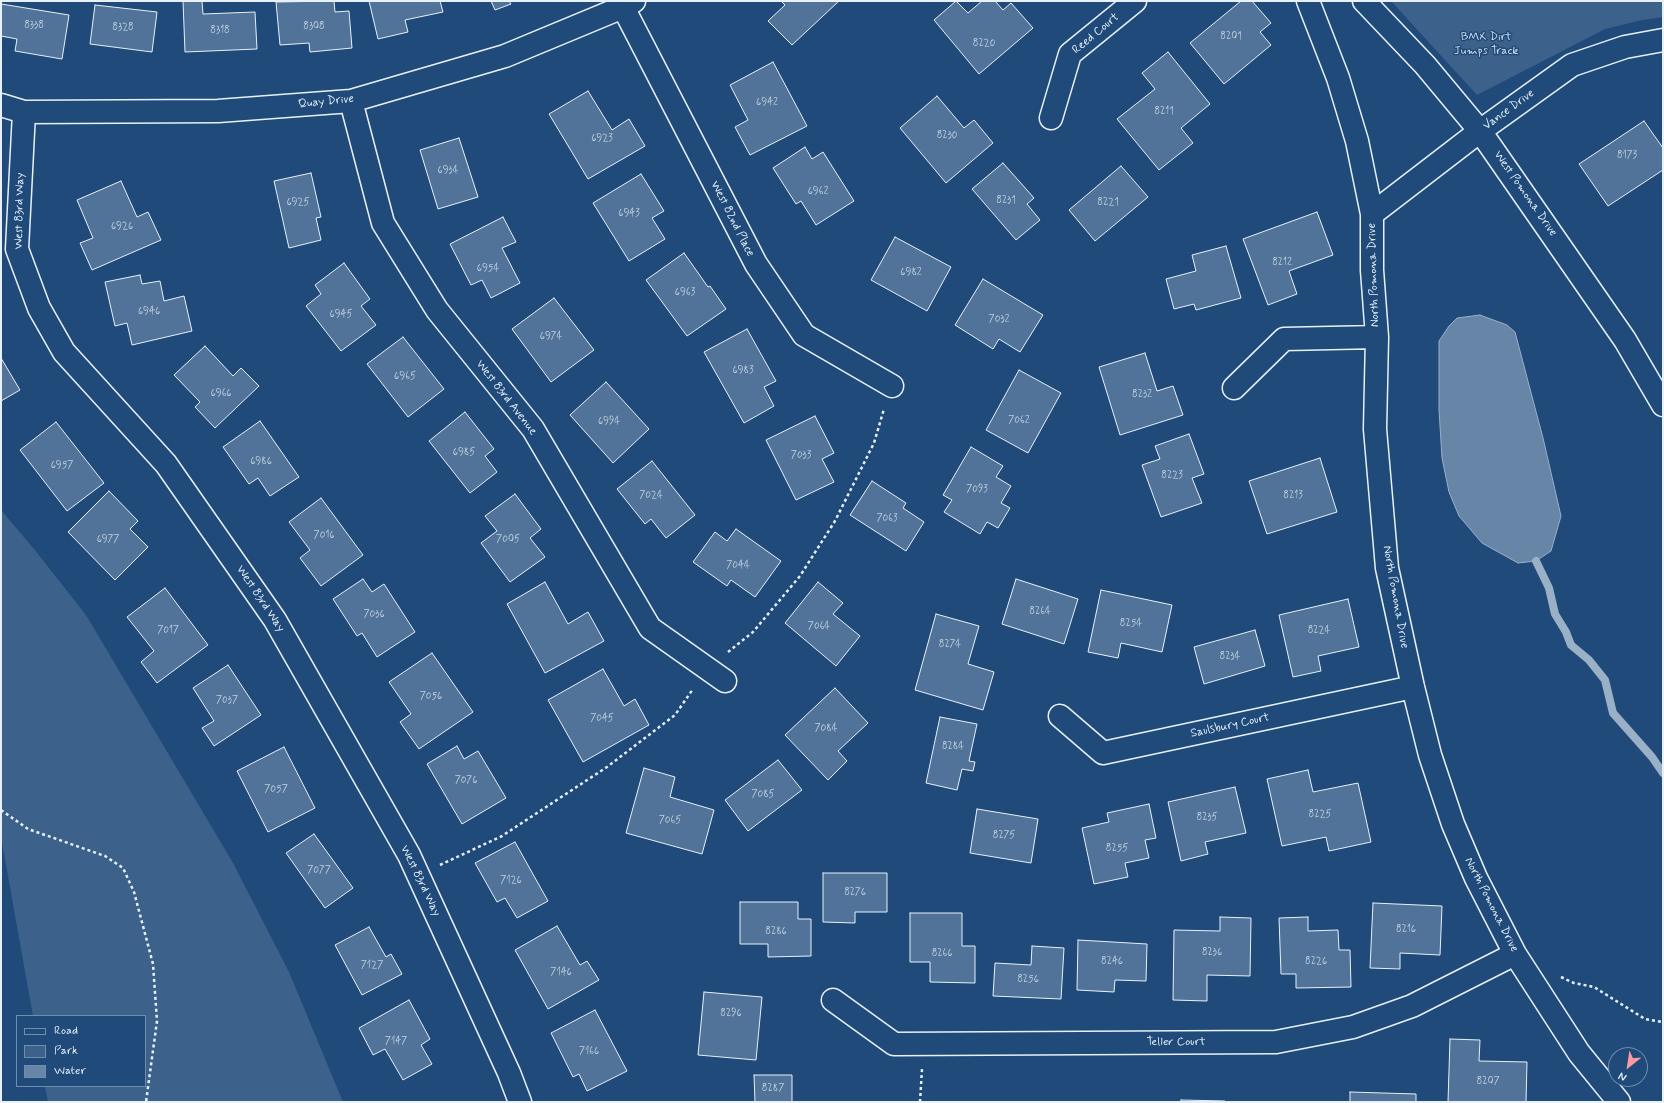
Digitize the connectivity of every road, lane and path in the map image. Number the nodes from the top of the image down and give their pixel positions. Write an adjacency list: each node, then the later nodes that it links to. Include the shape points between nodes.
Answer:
1 (1135, 1): 9 (street, Reed Court, via 1070,54)
2 (1308, 1): 11 (street, North Pomona Drive, via 1338,78 1357,141)
3 (1364, 1): 10 (street, West Pomona Drive, via 1425,65)
4 (629, 4): 6 (street, Quay Drive, via 505,56); 13 (street, West 82nd Place, via 756,264 804,335)
5 (1663, 40): 10 (street, Vance Drive, via 1625,47 1572,65)
6 (351, 101): 8 (street, Quay Drive, via 218,111); 16 (street, West 83rd Avenue, via 382,223 437,310 533,429 650,628)
7 (1, 105): 8 (street, Quay Drive)
8 (24, 112): 26 (street, West 83rd Way, via 17,249 39,308 64,352 166,464 275,620 409,855)
9 (1051, 118)
10 (1480, 131): 11 (street, Vance Drive); 15 (street, West Pomona Drive, via 1625,340)
11 (1372, 214): 12 (street, North Pomona Drive, via 1372,270)
12 (1377, 337): 14 (street, via 1284,339); 17 (street, North Pomona Drive, via 1375,429 1387,568)
13 (892, 386)
14 (1234, 388)
15 (1663, 404)
16 (725, 681)
17 (1412, 687): 18 (street, Saulsbury Court, via 1103,753); 20 (street, North Pomona Drive, via 1430,755 1453,824 1476,878)
18 (1060, 716)
19 (1, 810): 25 (path, via 28,829 105,856 123,868 134,892 153,964 157,1021)
20 (1516, 954): 21 (street, North Pomona Drive); 22 (street, Teller Court, via 1412,1006 1352,1027 1276,1042 894,1044)
21 (1530, 976): 23 (path, via 1559,976 1574,983 1594,987 1645,1019); 28 (street, North Pomona Drive, via 1579,1054)
22 (833, 1000)
23 (1663, 1022)
24 (922, 1066): 27 (path)
25 (146, 1102)
26 (520, 1102)
27 (920, 1102)
28 (1619, 1102)

